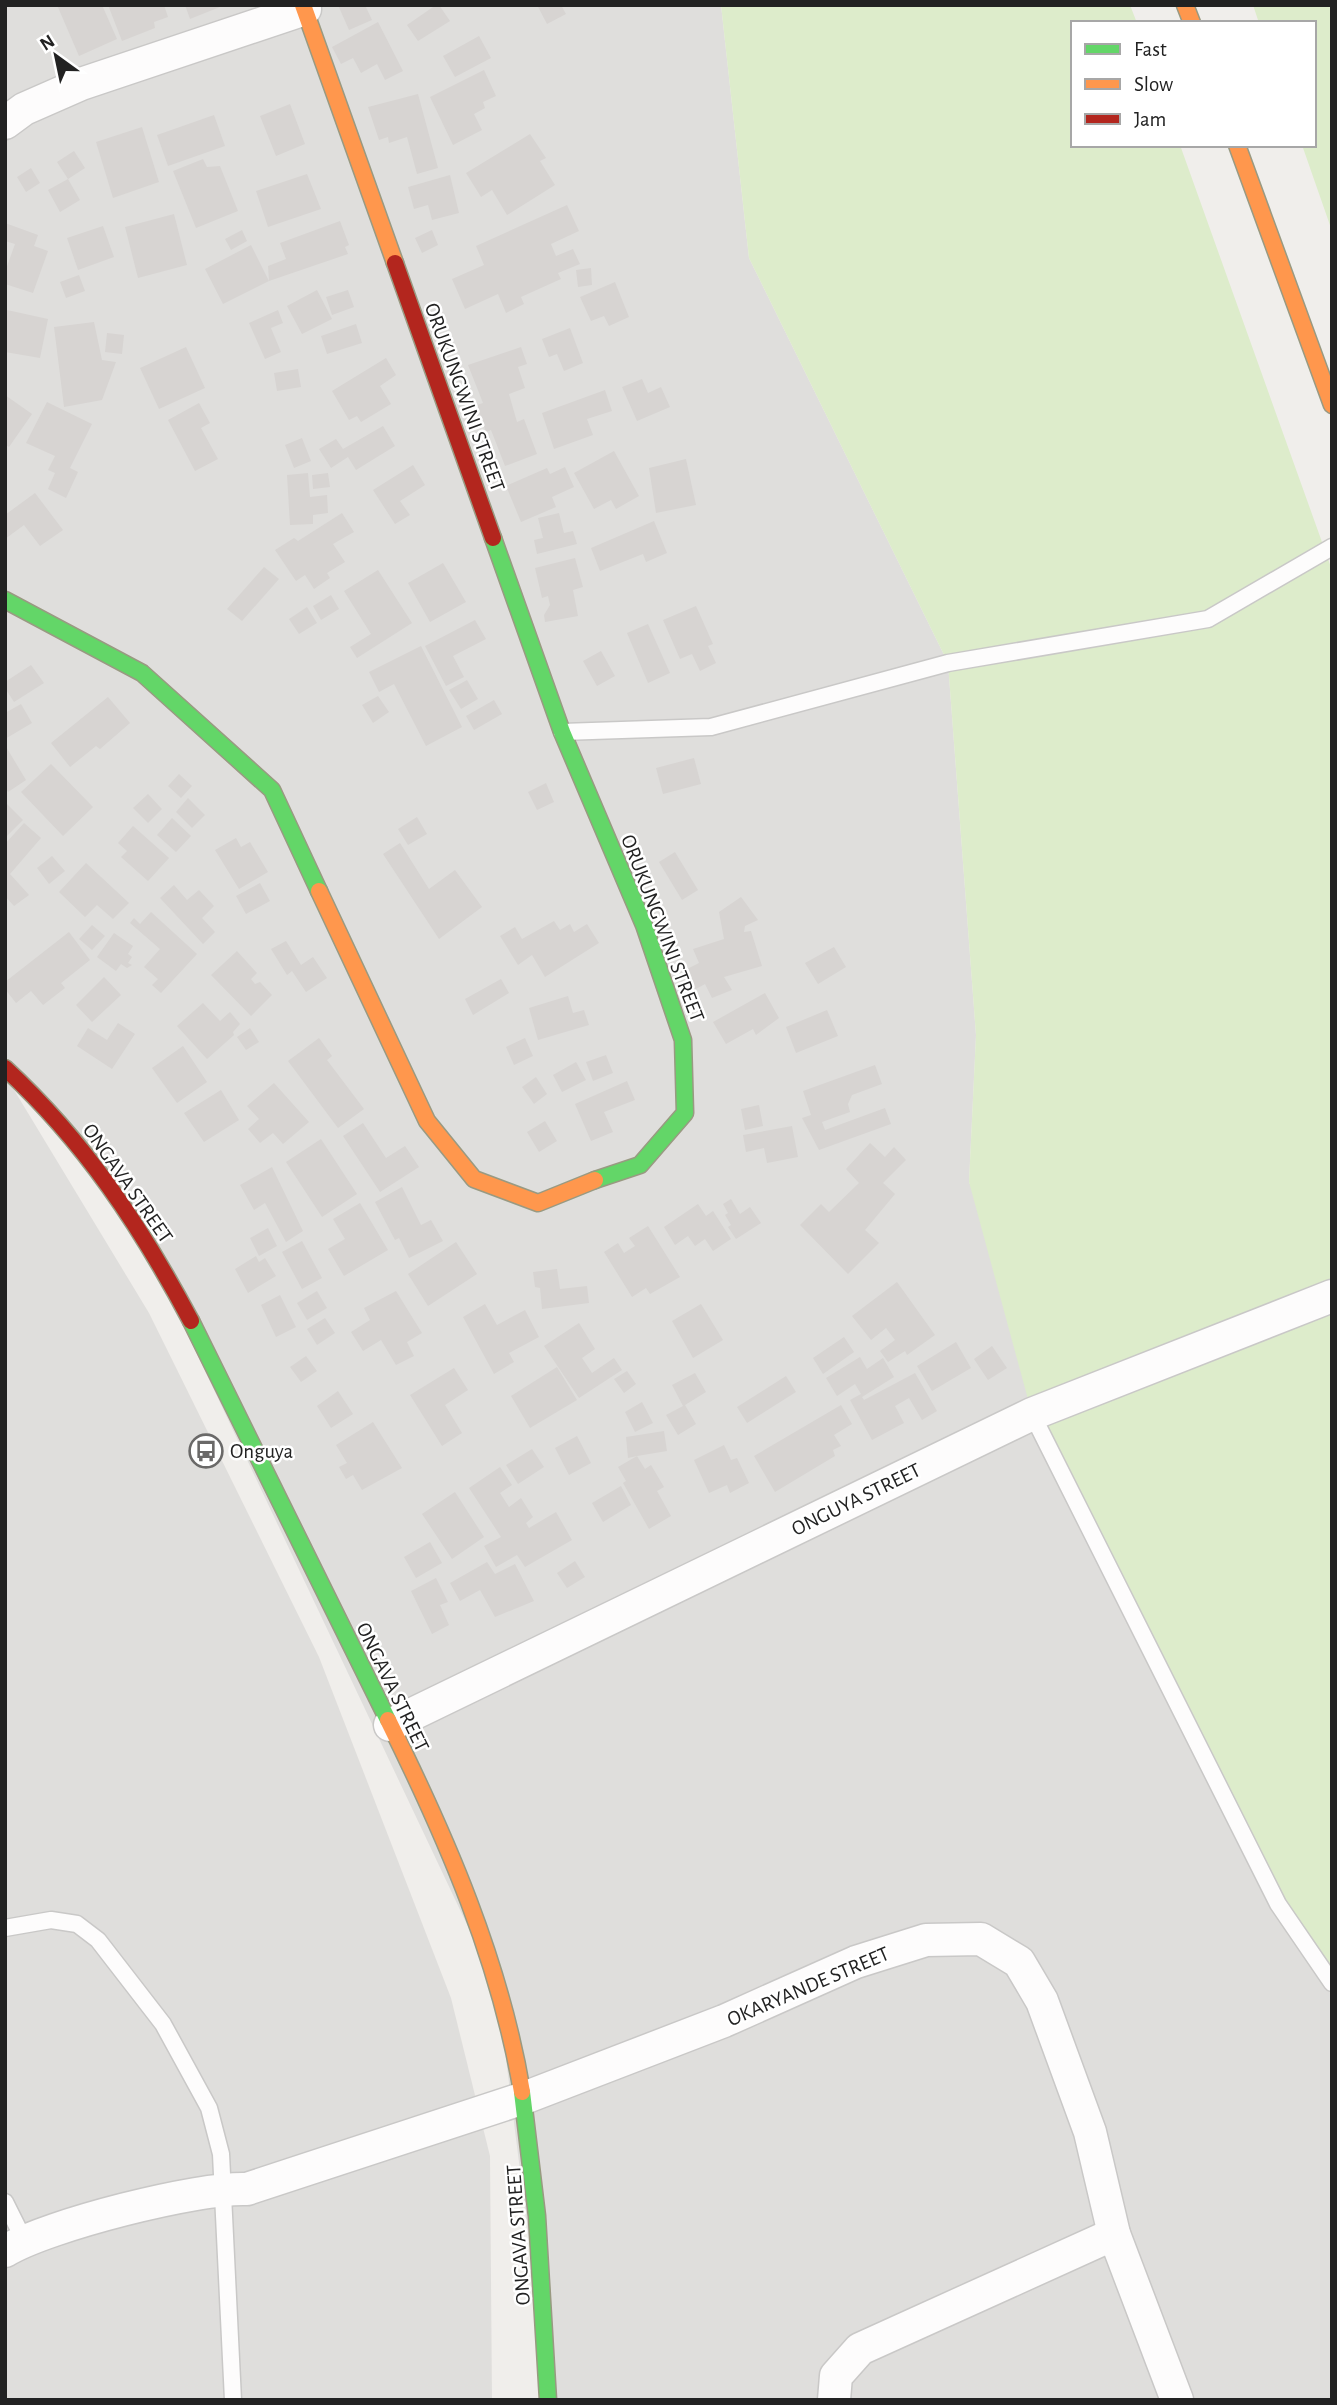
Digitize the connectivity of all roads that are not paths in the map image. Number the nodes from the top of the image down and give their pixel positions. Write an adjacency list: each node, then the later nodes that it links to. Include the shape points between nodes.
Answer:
1 (304, 7): 2 (street, via 81,84 24,109); 7 (street, ORUKUNGWINI STREET)
2 (5, 123)
3 (1238, 147): 4 (street)
4 (1332, 405)
5 (1332, 547): 7 (lane, via 1208,619 948,663 711,727)
6 (5, 600): 7 (street, ORUKUNGWINI STREET, via 142,673 272,790 427,1121 474,1179 538,1203 640,1165 685,1113 683,1040 644,925)
7 (562, 732)
8 (5, 1068): 11 (street, ONGAVA STREET, via 57,1118 135,1223 190,1318)
9 (1332, 1296): 10 (street, ONGUYA STREET)
10 (1032, 1414): 11 (street, ONGUYA STREET); 13 (lane, via 1278,1903)
11 (390, 1725): 14 (street, ONGAVA STREET, via 480,1934 510,2030)
12 (5, 1928): 15 (lane, via 51,1920 78,1924 98,1940 163,2024 209,2108 221,2154)
13 (1332, 1983)
14 (524, 2098): 15 (street, OKARYANDE STREET, via 247,2189); 17 (street, OKARYANDE STREET, via 724,2021 856,1962 926,1940 981,1939 1018,1962 1042,2001 1090,2132); 20 (street, ONGAVA STREET, via 540,2225)
15 (222, 2188): 18 (street, OKARYANDE STREET); 19 (lane)
16 (5, 2202): 18 (lane)
17 (1114, 2234): 21 (street, via 860,2349 836,2376); 22 (street, OKARYANDE STREET)
18 (15, 2245)
19 (233, 2400)
20 (548, 2400)
21 (834, 2400)
22 (1177, 2400)

